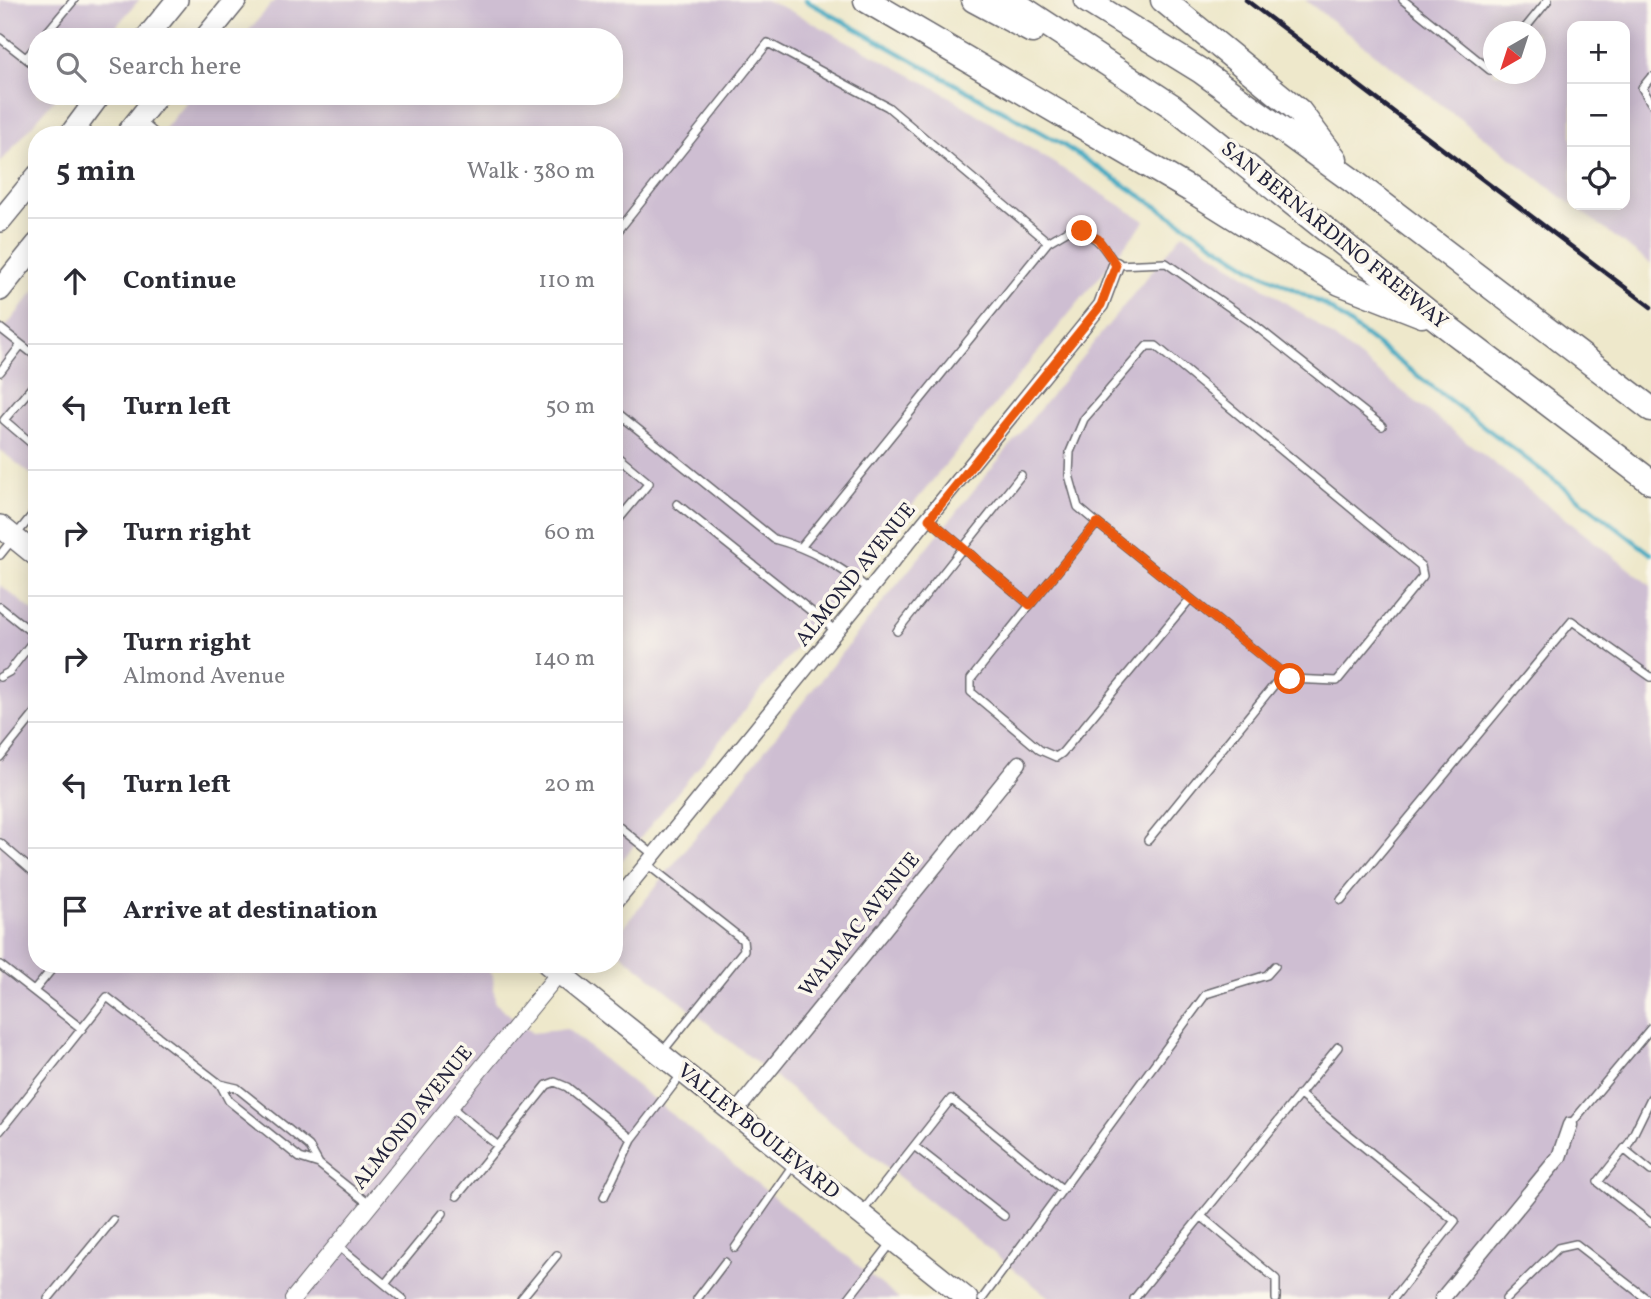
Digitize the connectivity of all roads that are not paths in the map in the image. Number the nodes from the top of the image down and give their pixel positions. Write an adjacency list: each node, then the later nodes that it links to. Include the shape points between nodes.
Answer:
1 (74, 0): 12 (lane)
2 (177, 0): 13 (main road)
3 (236, 0): 14 (main road)
4 (866, 0): 34 (highway, via 1340,283)
5 (974, 0): 23 (highway)
6 (1010, 0): 23 (highway, SAN BERNARDINO FREEWAY)
7 (1086, 0): 26 (highway, via 1201,71)
8 (1163, 0): 26 (highway, via 1299,111)
9 (1402, 0): 18 (lane)
10 (1548, 0): 11 (lane)
11 (1531, 21)
12 (51, 28)
13 (154, 28)
14 (213, 28)
15 (0, 38): 17 (lane)
16 (28, 56): 17 (lane)
17 (26, 58)
18 (1483, 64)
19 (1651, 76): 20 (lane, via 1642,88)
20 (1651, 103)
21 (85, 105): 24 (main road)
22 (150, 105): 25 (main road)
23 (1172, 106): 34 (highway, SAN BERNARDINO FREEWAY)
24 (74, 126)
25 (133, 126)
26 (1350, 179): 40 (highway)
27 (28, 187): 28 (main road)
28 (0, 222)
29 (623, 225): 30 (lane, via 768,43 888,107)
30 (1048, 242): 32 (lane, via 1069,229 1082,231 1098,239); 54 (lane)
31 (28, 255): 33 (main road)
32 (1116, 265): 43 (lane, via 1166,263 1252,323); 51 (street, ALMOND AVENUE, via 1101,305)
33 (0, 290)
34 (1442, 323): 47 (highway, SAN BERNARDINO FREEWAY)
35 (0, 328): 36 (lane)
36 (22, 345): 37 (lane); 38 (lane)
37 (28, 349)
38 (0, 372)
39 (28, 391): 42 (lane)
40 (1651, 409)
41 (623, 417): 54 (lane, via 774,539)
42 (2, 418): 44 (lane)
43 (1382, 426)
44 (28, 440)
45 (623, 461): 49 (lane, via 649,482)
46 (1021, 475): 56 (lane)
47 (1651, 482)
48 (677, 504): 63 (lane)
49 (623, 515)
50 (28, 516): 53 (lane)
51 (929, 519): 56 (lane); 58 (street, ALMOND AVENUE)
52 (1097, 523): 59 (lane); 60 (lane); 66 (lane, via 1078,507 1069,475 1070,452 1084,419 1147,346 1156,346 1421,566 1423,576 1337,681 1290,679)
53 (7, 532): 55 (main road); 57 (lane)
54 (802, 546): 58 (lane)
55 (28, 548)
56 (963, 548): 60 (lane); 64 (lane)
57 (0, 555)
58 (870, 590): 63 (street, ALMOND AVENUE)
59 (1190, 598): 60 (lane, via 1056,757 1040,750 971,692 971,679); 66 (lane)
60 (1030, 605)
61 (0, 607): 62 (lane)
62 (28, 629)
63 (837, 631): 75 (street, ALMOND AVENUE)
64 (897, 631)
65 (28, 647): 67 (lane)
66 (1283, 674): 73 (lane)
67 (0, 677)
68 (1651, 677): 78 (lane, via 1572,621)
69 (28, 722): 70 (lane)
70 (0, 757)
71 (1019, 763): 95 (street, WALMAC AVENUE)
72 (623, 832): 75 (lane)
73 (1148, 840)
74 (0, 843): 76 (lane)
75 (651, 859): 77 (street, ALMOND AVENUE); 88 (lane, via 743,940 744,950)
76 (28, 867)
77 (623, 893)
78 (1342, 900)
79 (0, 965): 84 (lane)
80 (1275, 966): 105 (lane, via 1266,975 1206,994)
81 (48, 973): 84 (lane)
82 (552, 973): 93 (street, ALMOND AVENUE)
83 (564, 973): 88 (main road, VALLEY BOULEVARD)
84 (34, 991): 86 (lane)
85 (1651, 1028): 96 (lane)
86 (82, 1029): 90 (lane, via 107,997); 97 (lane)
87 (1338, 1047): 91 (lane)
88 (660, 1054): 89 (main road, VALLEY BOULEVARD)
89 (684, 1072): 95 (main road, VALLEY BOULEVARD); 98 (lane)
90 (220, 1084): 103 (lane, via 229,1101 292,1152); 103 (lane, via 237,1088 309,1146)
91 (1299, 1094): 112 (lane); 131 (lane, via 1454,1221)
92 (1651, 1098): 94 (lane)
93 (450, 1106): 99 (lane); 108 (street, ALMOND AVENUE)
94 (1649, 1108): 101 (lane)
95 (734, 1113): 102 (main road, VALLEY BOULEVARD)
96 (1570, 1125): 132 (street, via 1559,1157)
97 (0, 1131)
98 (632, 1139): 99 (lane, via 568,1087 555,1082 547,1085); 107 (lane)
99 (498, 1146): 106 (lane)
100 (914, 1146): 105 (lane, via 951,1099); 110 (lane); 111 (lane)
101 (1624, 1149): 104 (lane); 114 (lane, via 1598,1182)
102 (795, 1161): 110 (main road, VALLEY BOULEVARD); 117 (lane)
103 (319, 1164): 108 (lane)
104 (1651, 1171)
105 (1062, 1189): 128 (lane)
106 (457, 1196)
107 (604, 1198)
108 (369, 1205): 116 (street, ALMOND AVENUE)
109 (443, 1213): 120 (lane)
110 (860, 1214): 115 (main road, VALLEY BOULEVARD)
111 (1004, 1216)
112 (1201, 1216): 129 (lane); 130 (lane, via 1276,1279)
113 (113, 1220): 121 (lane)
114 (1651, 1223)
115 (894, 1240): 126 (lane); 127 (main road, VALLEY BOULEVARD)
116 (337, 1244): 120 (lane); 122 (street, ALMOND AVENUE)
117 (735, 1248)
118 (557, 1255): 124 (lane)
119 (724, 1262): 125 (lane)
120 (385, 1284): 123 (lane)
121 (48, 1299)
122 (293, 1299)
123 (403, 1299)
124 (521, 1299)
125 (697, 1299)
126 (848, 1299)
127 (967, 1299)
128 (982, 1299)
129 (1134, 1299)
130 (1276, 1299)
131 (1393, 1299)
132 (1442, 1299)
133 (1506, 1299): 134 (lane, via 1558,1248 1576,1244)
134 (1647, 1299)

